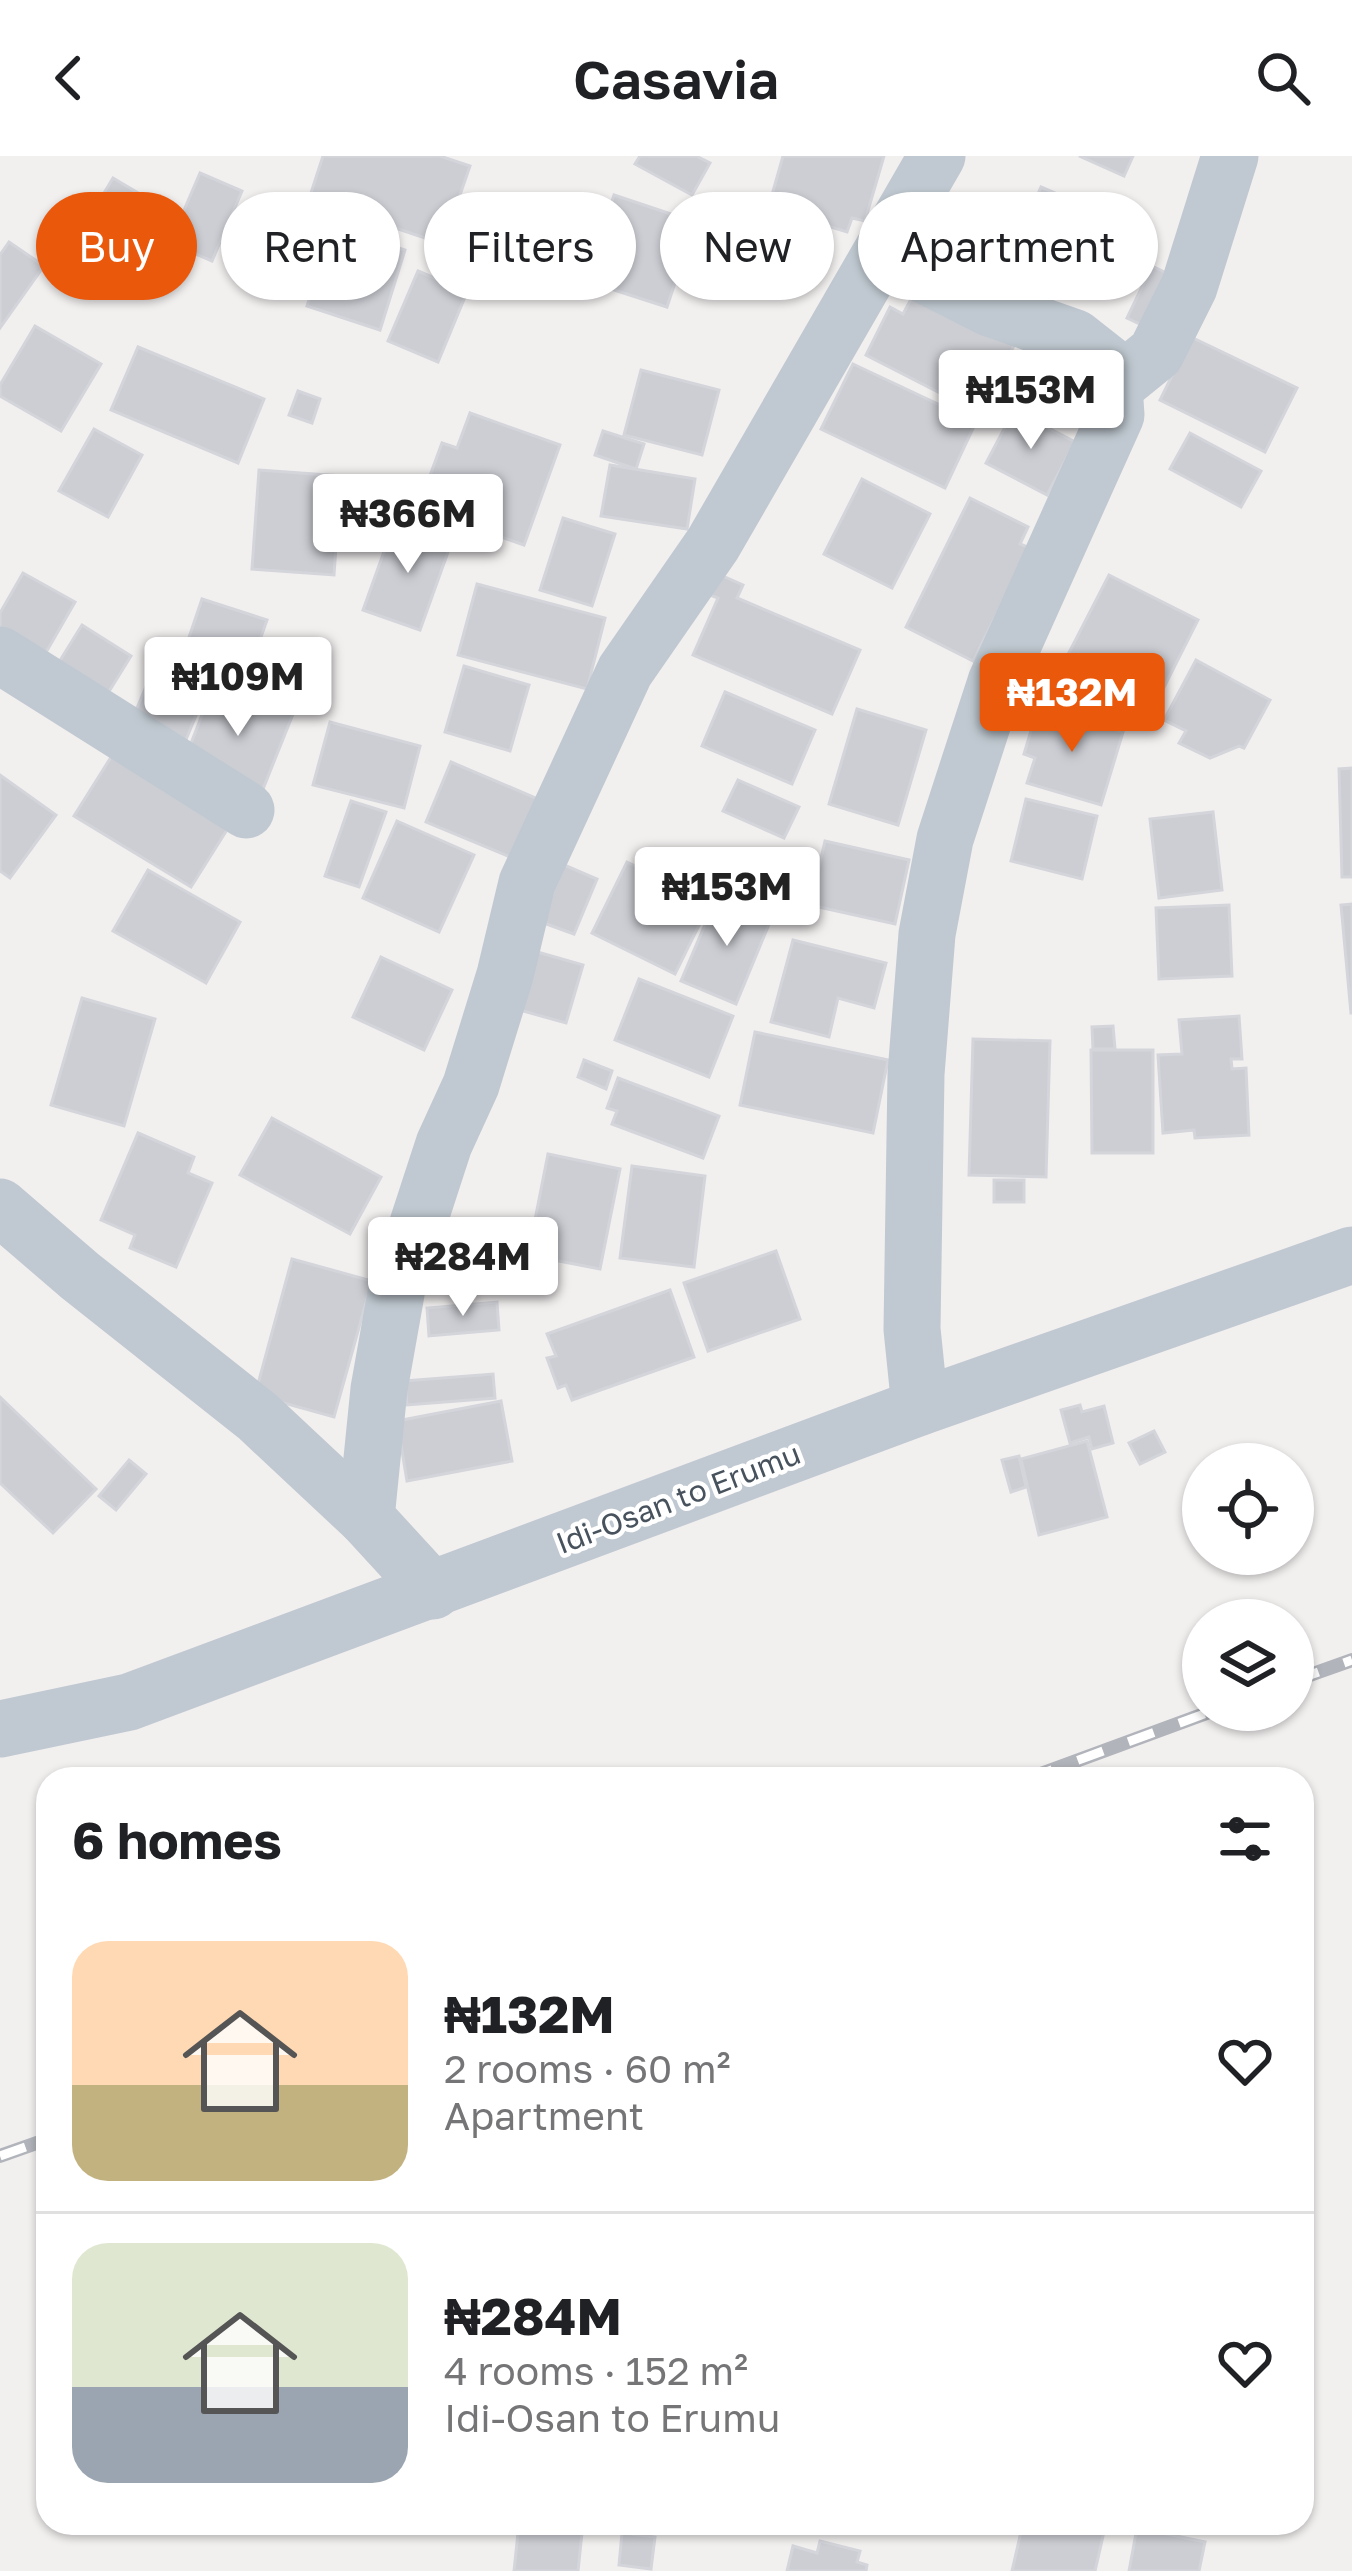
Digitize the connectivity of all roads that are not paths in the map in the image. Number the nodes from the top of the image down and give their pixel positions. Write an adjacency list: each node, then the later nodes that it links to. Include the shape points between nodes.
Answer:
1 (937, 156): 3 (street)
2 (1230, 156): 6 (street, via 1189,287 1156,352)
3 (917, 192)
4 (858, 297): 12 (street, via 713,544 625,671 526,883 471,1085 397,1288)
5 (974, 300): 6 (street, via 1075,338 1108,364)
6 (1114, 387): 11 (street, via 1116,415 995,682 945,838 927,934 916,1074 912,1329)
7 (0, 656): 8 (street)
8 (246, 810)
9 (0, 1208): 12 (street, via 259,1417)
10 (1352, 1255): 11 (street, Idi-Osan to Erumu)
11 (920, 1407): 13 (street, Idi-Osan to Erumu)
12 (366, 1518): 13 (street)
13 (433, 1591): 14 (street, Idi-Osan to Erumu, via 129,1702)
14 (0, 1729)

